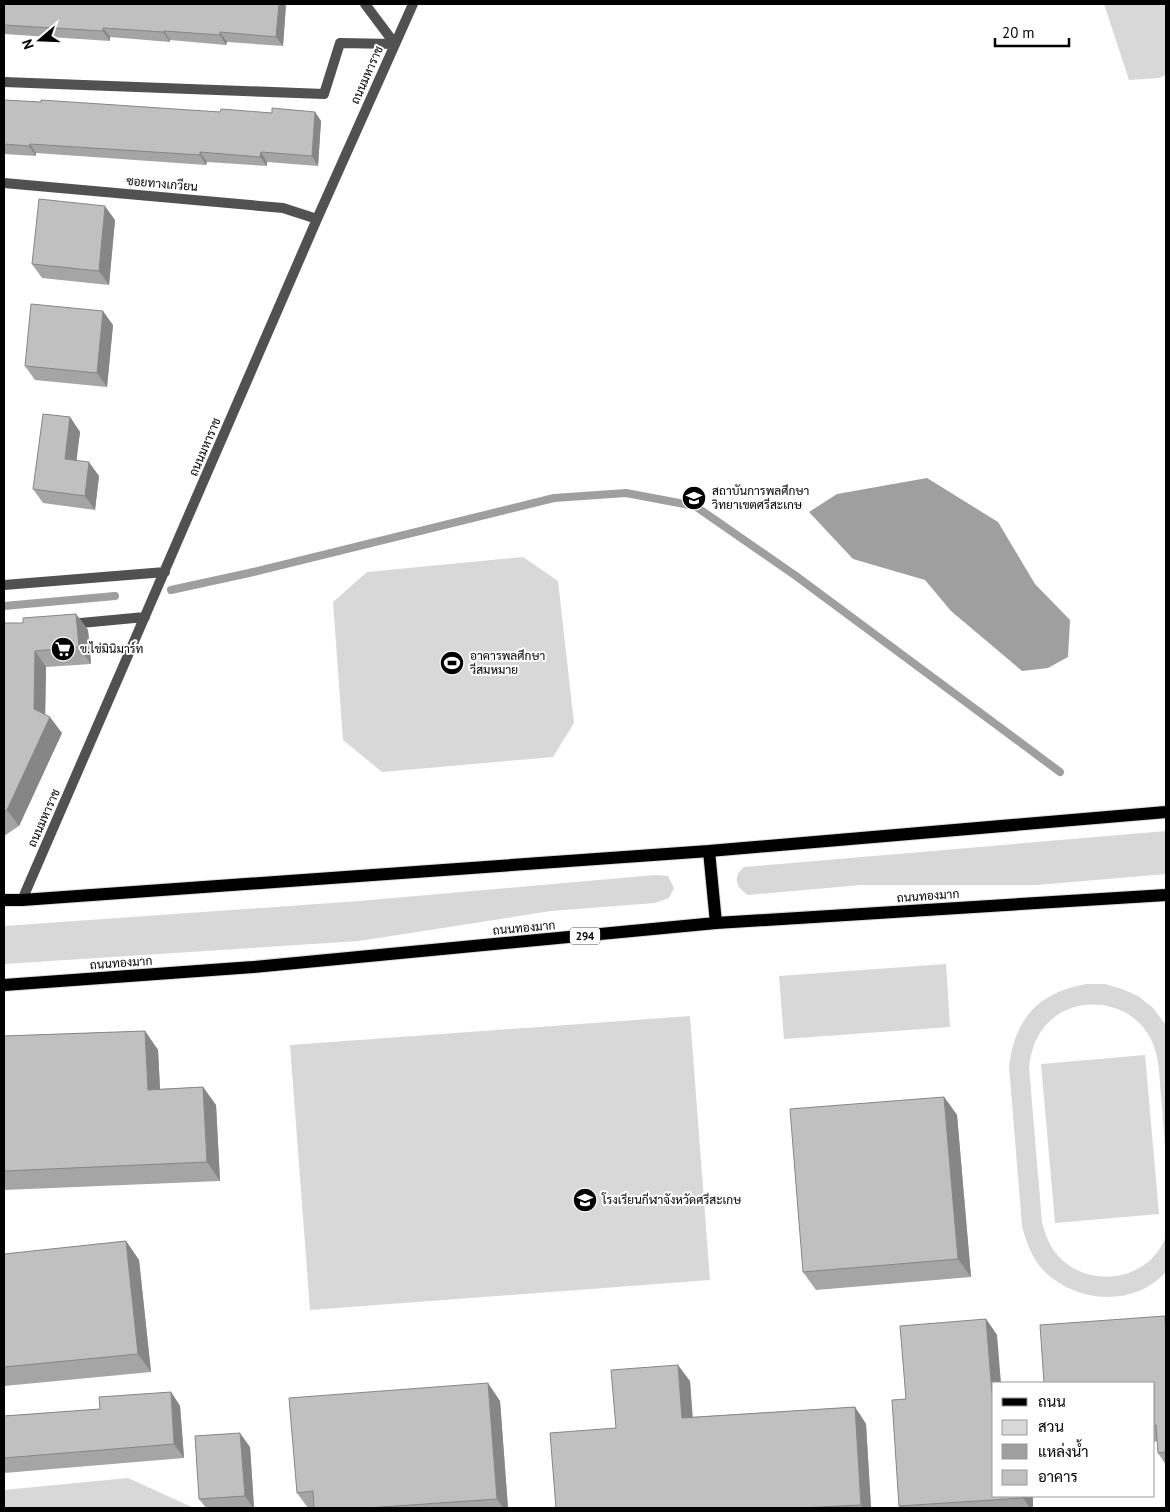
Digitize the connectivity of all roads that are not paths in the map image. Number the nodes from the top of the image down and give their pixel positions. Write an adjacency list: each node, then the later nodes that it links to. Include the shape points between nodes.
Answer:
1 (365, 4): 3 (street)
2 (413, 4): 3 (street, ถนนมหาราช)
3 (395, 44): 4 (street, via 340,43 324,94); 6 (street, ถนนมหาราช)
4 (4, 82)
5 (4, 183): 6 (street, ซอยทางเกวียน, via 283,208)
6 (317, 219): 7 (street, ถนนมหาราช)
7 (165, 572): 8 (street); 9 (street, ถนนมหาราช)
8 (4, 585)
9 (145, 617): 10 (street); 15 (street, ถนนมหาราช)
10 (60, 624)
11 (1166, 812): 12 (main road)
12 (709, 851): 15 (main road); 16 (main road)
13 (1166, 895): 16 (main road, ถนนทองมาก / 294)
14 (4, 900): 15 (main road)
15 (22, 900)
16 (716, 923): 17 (main road, ถนนทองมาก / 294, via 253,967)
17 (4, 985)

